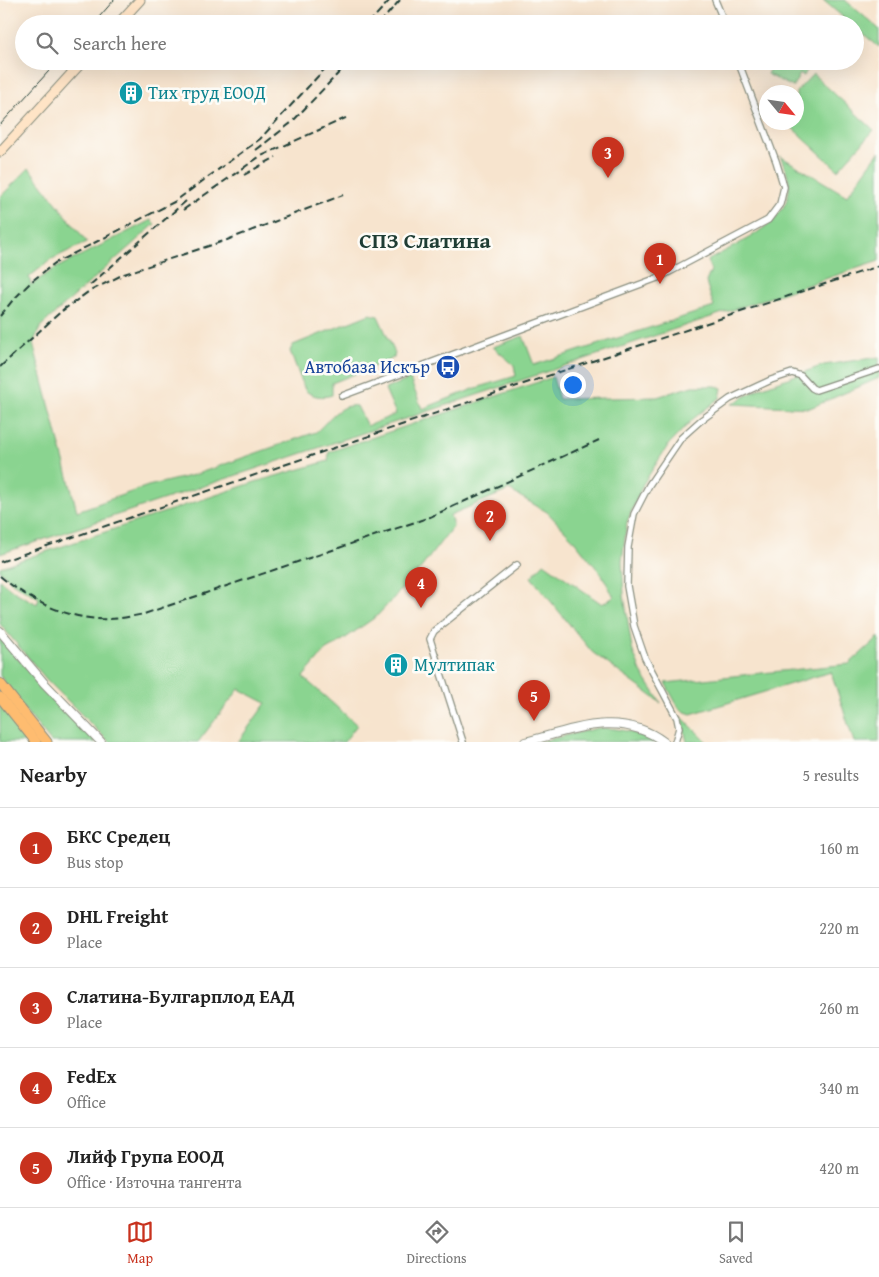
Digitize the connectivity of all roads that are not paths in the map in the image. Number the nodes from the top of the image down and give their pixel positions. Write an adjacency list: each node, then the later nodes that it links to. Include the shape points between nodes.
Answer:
1 (715, 0): 4 (street)
2 (135, 2): 3 (main road)
3 (125, 15)
4 (721, 15)
5 (75, 70): 7 (main road)
6 (741, 70): 9 (street, via 784,187 780,204 768,220 660,276)
7 (0, 152)
8 (879, 369): 20 (street, via 816,390 801,376 792,373 743,392 681,438 649,485 634,514 628,547 627,586 634,626 645,658 677,718 679,728)
9 (342, 396)
10 (517, 565): 17 (street, via 431,634)
11 (0, 631): 16 (street, via 44,684)
12 (0, 683): 15 (main road)
13 (0, 697): 14 (main road)
14 (36, 742)
15 (47, 742)
16 (101, 742)
17 (464, 742)
18 (525, 742): 19 (street, via 598,724 638,727)
19 (664, 742)
20 (675, 742)

